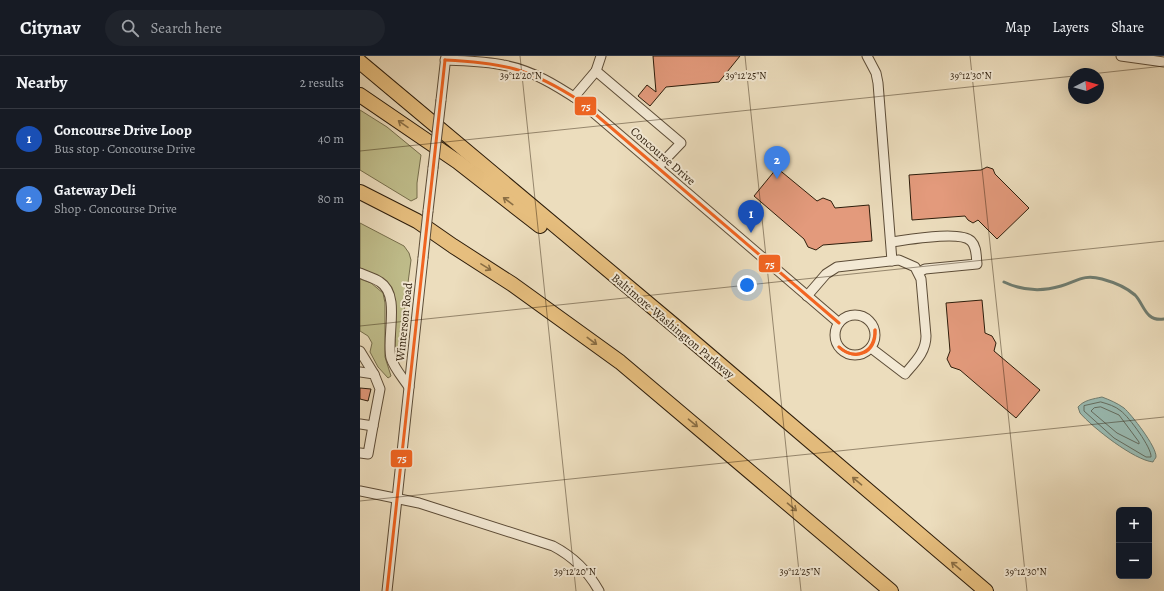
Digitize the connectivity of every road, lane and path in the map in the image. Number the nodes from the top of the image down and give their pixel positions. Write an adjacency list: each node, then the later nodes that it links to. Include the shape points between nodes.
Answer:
1 (368, 56): 21 (highway, via 632,280)
2 (601, 56): 8 (street)
3 (868, 56): 14 (street, via 878,82)
4 (1120, 56): 7 (street)
5 (446, 58): 10 (street, Concourse Drive, via 505,65 531,73); 26 (street, Winterson Road, bridge)
6 (360, 62): 21 (highway, Baltimore-Washington Parkway)
7 (1164, 62)
8 (596, 71): 10 (street); 11 (street, via 681,143)
9 (360, 94): 29 (highway, one-way to 9, via 780,426 534,221 458,162)
10 (574, 97): 11 (street, Concourse Drive)
11 (658, 167): 19 (street, Concourse Drive)
12 (360, 192): 15 (highway, via 417,221)
13 (360, 200): 15 (highway)
14 (891, 242): 16 (street); 17 (street, via 956,236 970,240 975,248 977,264 925,269)
15 (453, 246): 35 (highway, one-way to 35, via 512,284 620,362)
16 (892, 261): 17 (street, via 908,263); 19 (street, via 837,267 826,274)
17 (919, 272): 22 (street, via 926,336 922,353 905,374)
18 (360, 273): 26 (street, via 380,282 388,290 391,300 391,357)
19 (807, 296): 20 (street, Concourse Drive)
20 (839, 323): 22 (street, via 835,335 837,344 843,351 856,356); 22 (street, via 846,317 855,315 868,319 875,330)
21 (675, 326): 29 (highway, Baltimore-Washington Parkway)
22 (871, 348)
23 (360, 351): 25 (street)
24 (360, 372): 25 (street)
25 (374, 374): 28 (street, via 380,389)
26 (409, 387): 32 (street, Winterson Road)
27 (360, 424): 28 (street)
28 (373, 426): 30 (street, via 368,454)
29 (823, 452): 36 (highway, Baltimore-Washington Parkway, one-way to 29)
30 (360, 453)
31 (360, 491): 32 (street)
32 (397, 499): 33 (street, Winterson Road); 34 (street, via 419,502 553,546 566,552 585,570)
33 (387, 591)
34 (599, 591)
35 (891, 591)
36 (986, 591)

